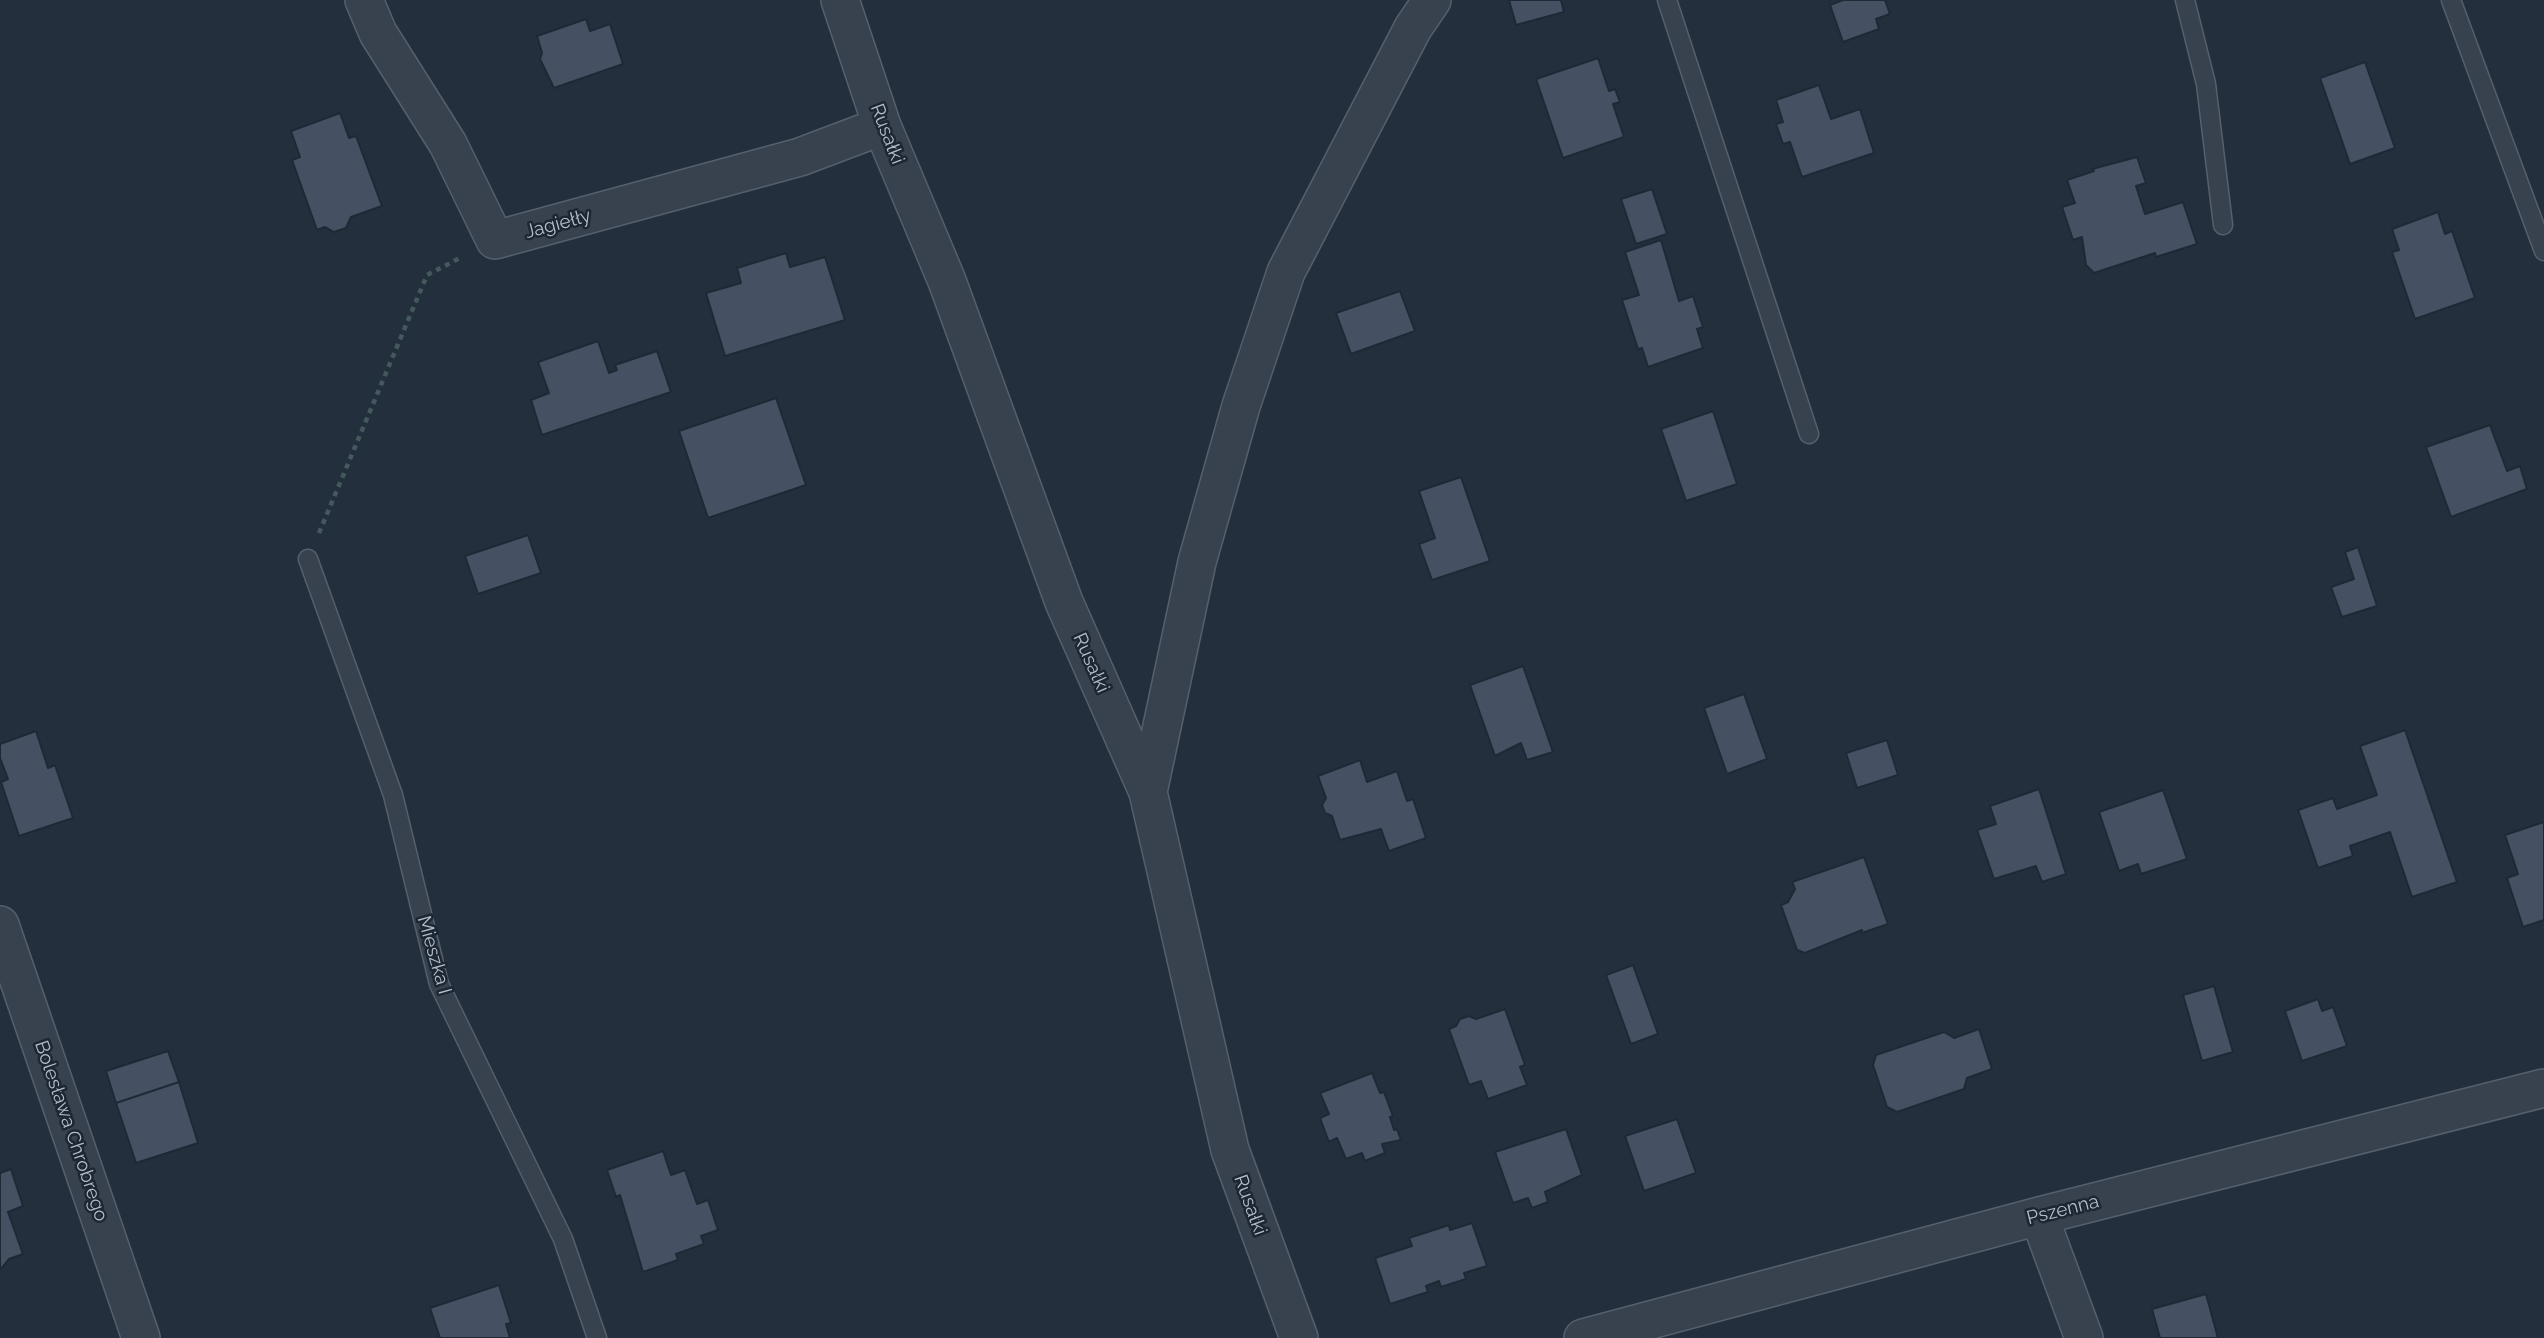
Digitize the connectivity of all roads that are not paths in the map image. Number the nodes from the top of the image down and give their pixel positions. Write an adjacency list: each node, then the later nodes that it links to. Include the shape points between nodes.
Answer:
1 (364, 0): 7 (street, Jagiełły, via 378,33 448,144 495,240 800,158)
2 (840, 0): 7 (street, Rusałki)
3 (1432, 0): 12 (street, via 1286,272 1241,406 1197,562)
4 (1667, 0): 10 (lane)
5 (2185, 0): 8 (lane, via 2206,84)
6 (2451, 0): 9 (lane)
7 (883, 127): 12 (street, Rusałki, via 947,281 1064,602)
8 (2223, 225)
9 (2544, 251)
10 (1810, 434)
11 (308, 559): 17 (lane, Mieszka I, via 393,795 439,984 563,1240)
12 (1148, 792): 18 (street, Rusałki, via 1230,1150)
13 (0, 925): 16 (street, Bolesława Chrobrego)
14 (2544, 1088): 15 (street, Pszenna)
15 (2039, 1216): 19 (street, Pszenna); 20 (street)
16 (141, 1338)
17 (597, 1338)
18 (1299, 1338)
19 (1583, 1338)
20 (2084, 1338)

